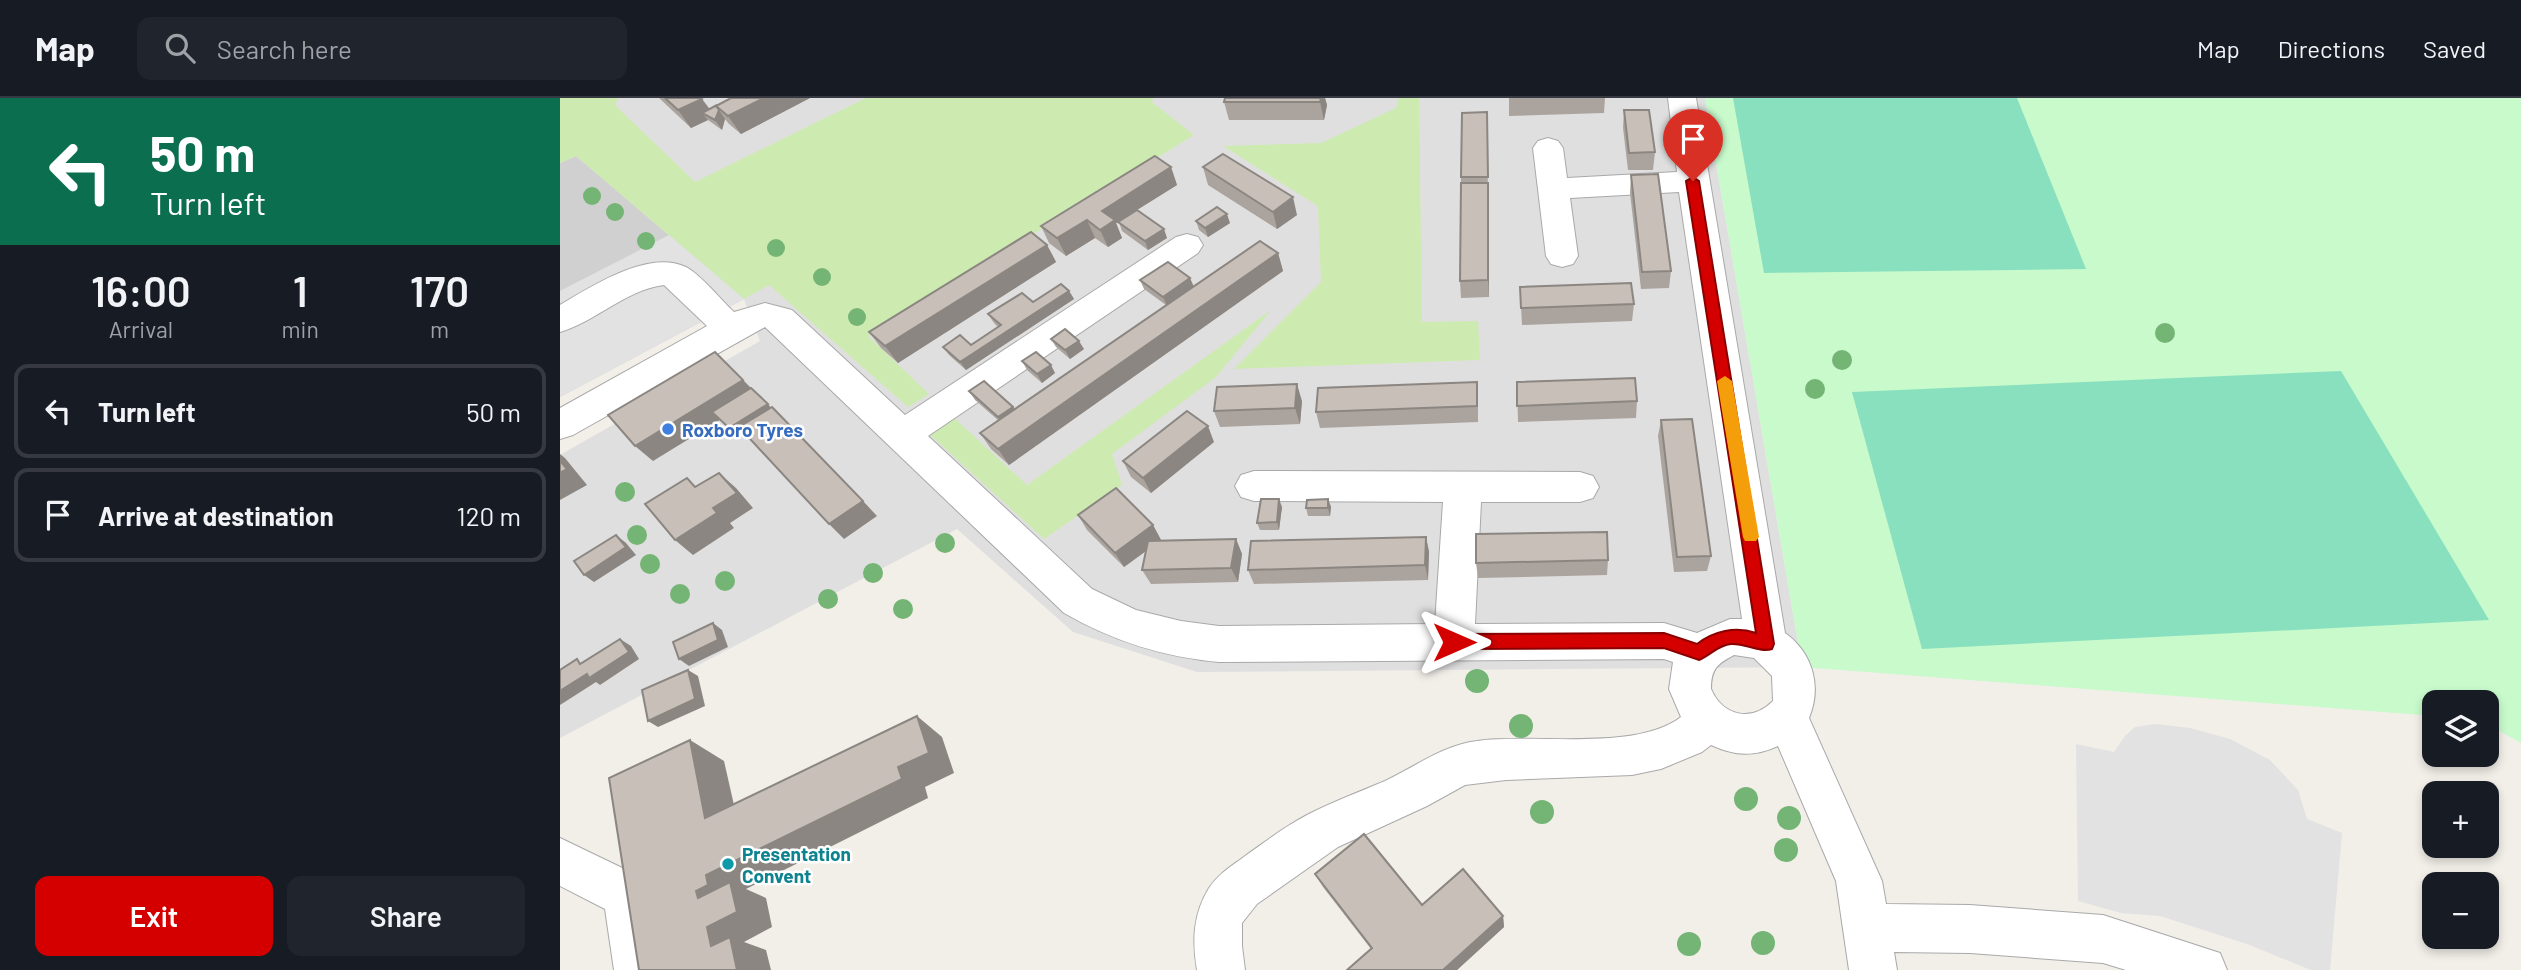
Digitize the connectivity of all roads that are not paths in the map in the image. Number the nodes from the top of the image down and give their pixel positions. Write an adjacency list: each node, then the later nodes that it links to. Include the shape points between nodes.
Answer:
1 (1682, 98): 3 (street)
2 (1548, 148): 4 (street)
3 (1693, 181): 4 (street); 15 (street)
4 (1553, 189): 6 (street)
5 (1187, 245): 10 (street)
6 (1562, 256)
7 (560, 320): 8 (street, via 633,281 668,272)
8 (731, 329): 9 (street); 10 (street, via 765,315 780,319)
9 (560, 425)
10 (901, 436): 14 (street, via 1077,601 1152,636 1219,644)
11 (1254, 486): 12 (street)
12 (1463, 487): 13 (street); 14 (street)
13 (1580, 487)
14 (1454, 642): 16 (street, via 1664,641)
15 (1766, 644): 16 (street, via 1730,637); 17 (street, via 1779,653 1795,678 1795,699)
16 (1699, 652): 18 (street, via 1688,679 1697,709)
17 (1787, 718): 18 (street, via 1758,734 1724,730); 20 (street, via 1859,881)
18 (1708, 721): 22 (street, via 1693,736 1643,752 1588,759 1477,761 1444,772 1311,837 1240,888 1224,908 1215,942)
19 (560, 861): 21 (street, via 625,895)
20 (1870, 949): 23 (street, via 1970,929 2103,939)
21 (638, 970)
22 (1221, 970)
23 (2203, 970)

